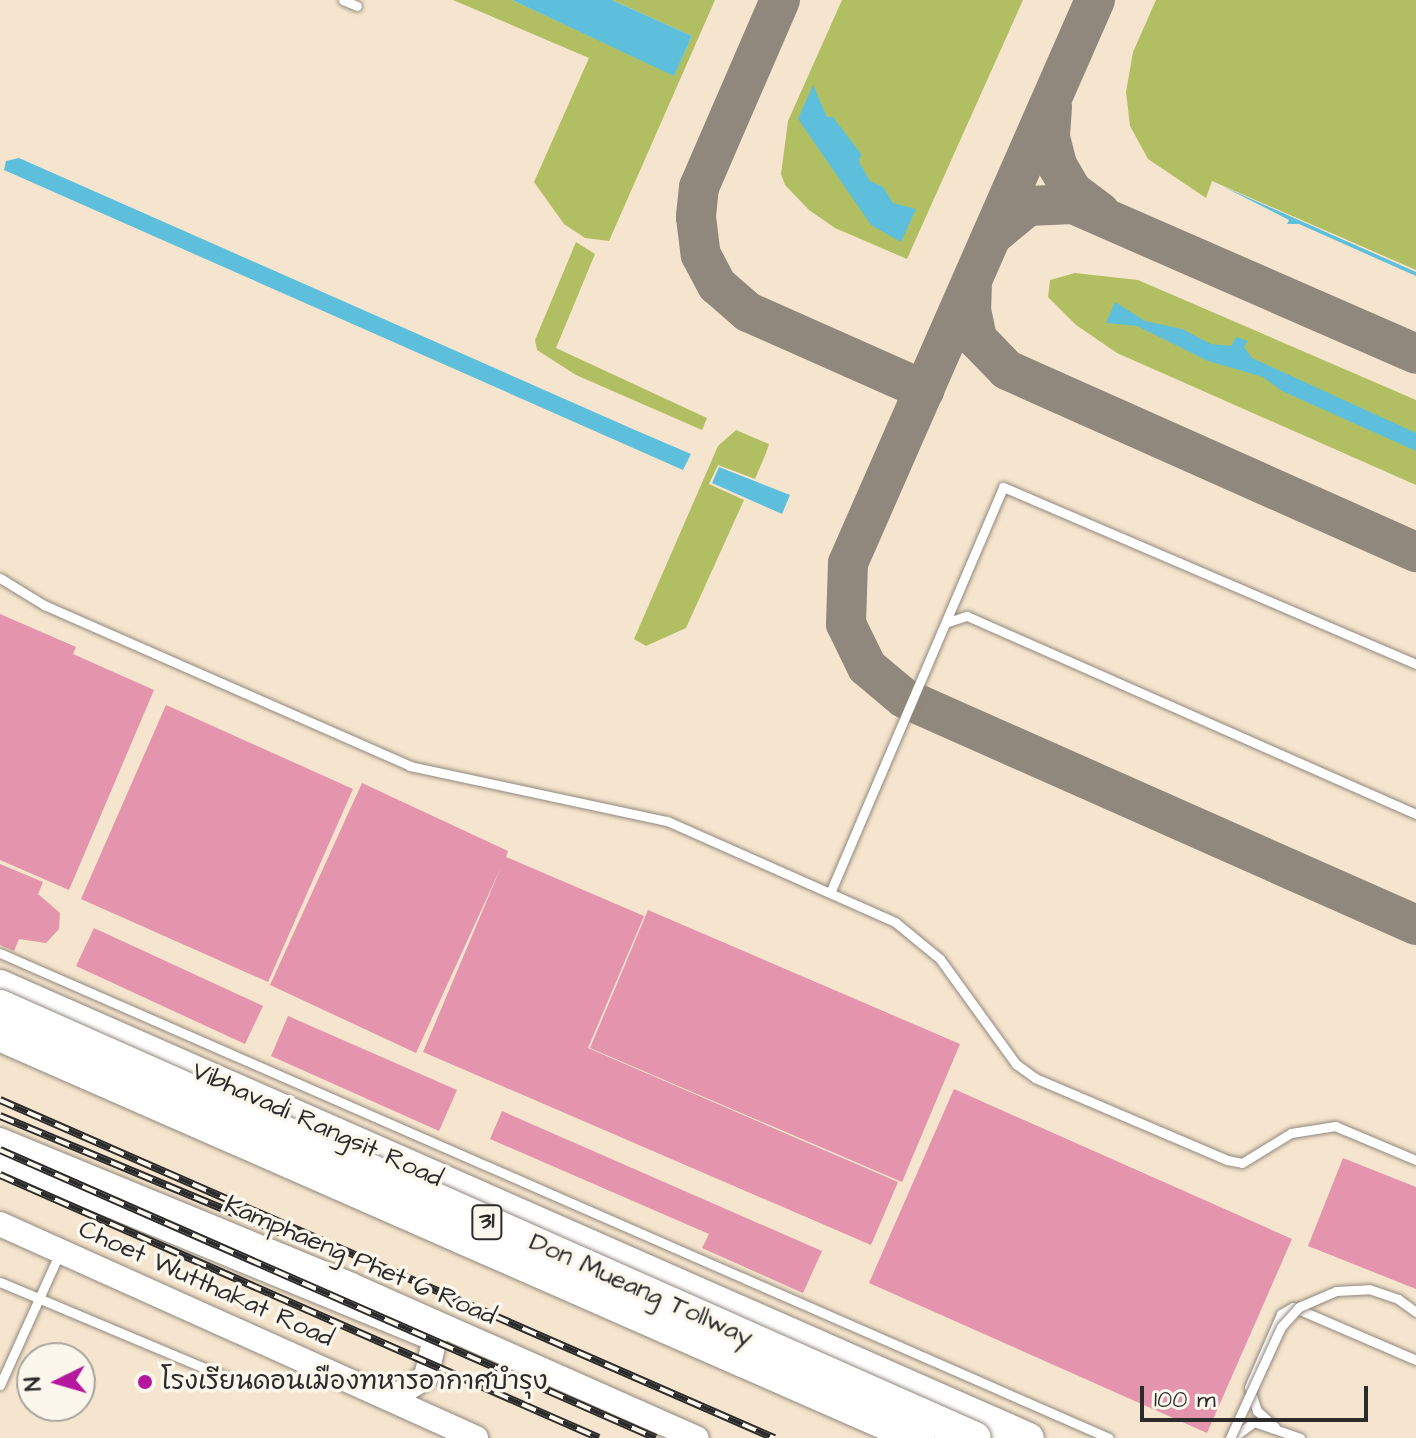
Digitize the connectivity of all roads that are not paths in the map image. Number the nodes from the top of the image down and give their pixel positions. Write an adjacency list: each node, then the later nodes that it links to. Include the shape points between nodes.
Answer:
1 (343, 0): 2 (lane)
2 (357, 6)
3 (0, 578): 7 (lane, via 44,605 410,766 667,821)
4 (948, 622): 5 (lane, via 953,596 997,493 1008,486); 6 (lane, via 967,616); 7 (lane)
5 (1416, 664)
6 (1416, 814)
7 (830, 893): 15 (lane, via 919,937 1005,1052 1035,1078 1227,1160 1242,1163 1291,1133 1335,1126)
8 (0, 953): 34 (lane)
9 (0, 985): 33 (highway, Vibhavadi Rangsit Road / 31)
10 (0, 1006): 32 (highway, Don Mueang Tollway / 31, bridge)
11 (0, 1035): 31 (highway, Don Mueang Tollway / 31, bridge)
12 (0, 1051): 30 (highway, 31)
13 (0, 1140): 29 (main road, Kamphaeng Phet 6 Road, via 351,1285)
14 (0, 1160): 21 (main road, Kamphaeng Phet 6 Road)
15 (1416, 1160)
16 (0, 1224): 17 (main road, Choet Wutthakat Road)
17 (58, 1254): 19 (lane); 25 (main road, Choet Wutthakat Road)
18 (0, 1282): 19 (lane)
19 (39, 1294): 23 (lane); 24 (lane)
20 (1416, 1312): 35 (lane, bridge, via 1369,1289 1336,1291 1299,1307 1281,1327)
21 (435, 1339): 25 (main road, via 426,1377); 28 (main road, Kamphaeng Phet 6 Road)
22 (1413, 1356): 26 (lane, via 1293,1307 1281,1314 1249,1387 1257,1411)
23 (231, 1379)
24 (0, 1385)
25 (391, 1399): 27 (main road, Choet Wutthakat Road)
26 (1275, 1427): 35 (lane, via 1254,1422); 36 (lane)
27 (476, 1438)
28 (661, 1438)
29 (697, 1438)
30 (881, 1438)
31 (918, 1438)
32 (975, 1438)
33 (1029, 1438)
34 (1109, 1438)
35 (1231, 1438)
36 (1300, 1438)

